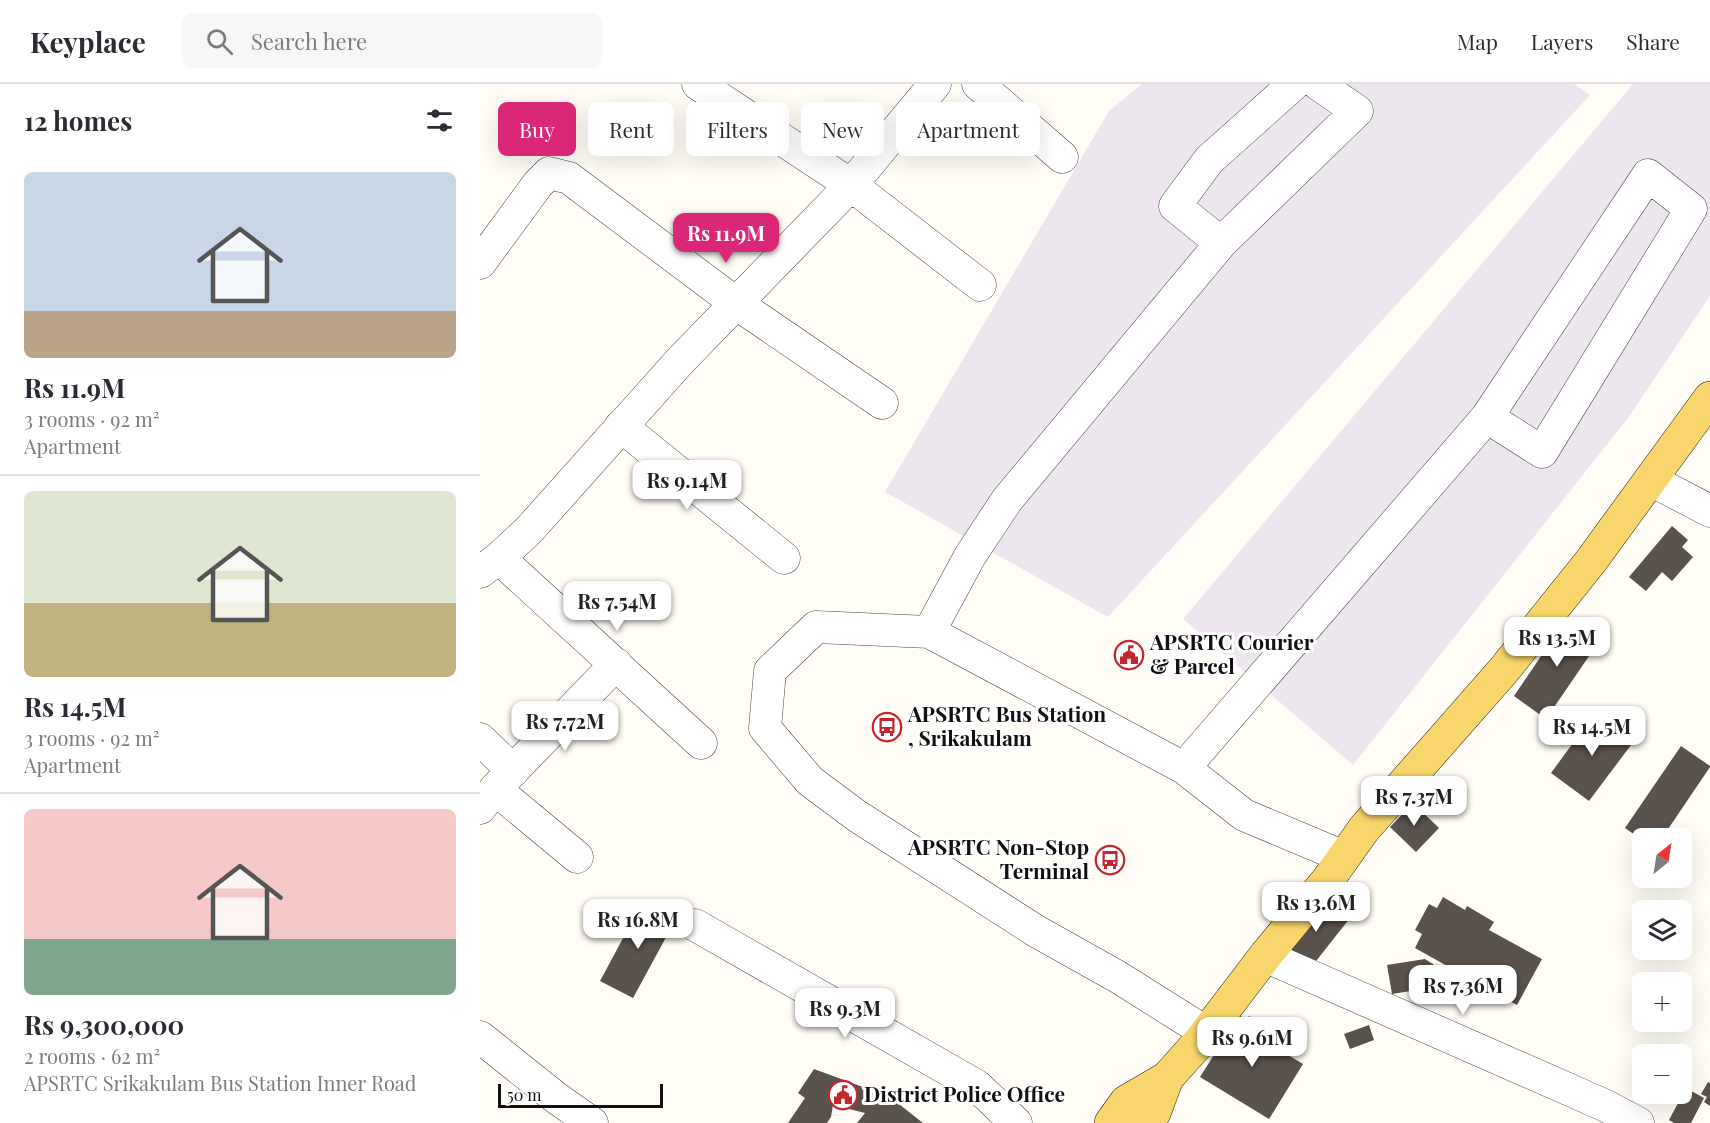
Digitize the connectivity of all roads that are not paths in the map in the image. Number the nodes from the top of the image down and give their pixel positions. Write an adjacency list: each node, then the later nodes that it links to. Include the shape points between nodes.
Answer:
1 (698, 84): 7 (street)
2 (935, 84): 7 (street)
3 (978, 84): 6 (street)
4 (1294, 84): 8 (street, via 1209,160 1175,206)
5 (1318, 84): 8 (street, via 1357,111)
6 (1062, 157)
7 (851, 185): 10 (street); 11 (street)
8 (1221, 243): 20 (street, via 1007,500)
9 (480, 263): 11 (street, via 549,173 568,178)
10 (980, 285)
11 (737, 304): 13 (street); 15 (street)
12 (1710, 398): 16 (main road)
13 (882, 403)
14 (1487, 417): 14 (street, via 1648,176 1691,209 1542,452); 24 (street)
15 (621, 426): 18 (street); 19 (street, via 529,530)
16 (1651, 480): 17 (street); 27 (main road, via 1503,671)
17 (1710, 510)
18 (784, 558)
19 (490, 565): 21 (street)
20 (928, 632): 24 (street); 30 (street, via 816,627 770,671 765,728 810,781 857,816 1036,931)
21 (616, 664): 23 (street); 25 (street)
22 (480, 740): 25 (street)
23 (701, 743)
24 (1184, 768): 27 (street, via 1244,815)
25 (496, 789): 26 (street)
26 (577, 857)
27 (1344, 857): 29 (main road)
28 (695, 925): 37 (street, via 977,1086)
29 (1265, 956): 30 (main road); 34 (street)
30 (1207, 1033): 33 (main road)
31 (480, 1037): 36 (street)
32 (480, 1055): 35 (street)
33 (1167, 1078): 38 (main road, via 1126,1102); 39 (main road)
34 (1599, 1114): 40 (street)
35 (563, 1123)
36 (592, 1123)
37 (1016, 1123)
38 (1111, 1123)
39 (1147, 1123)
40 (1638, 1123)

